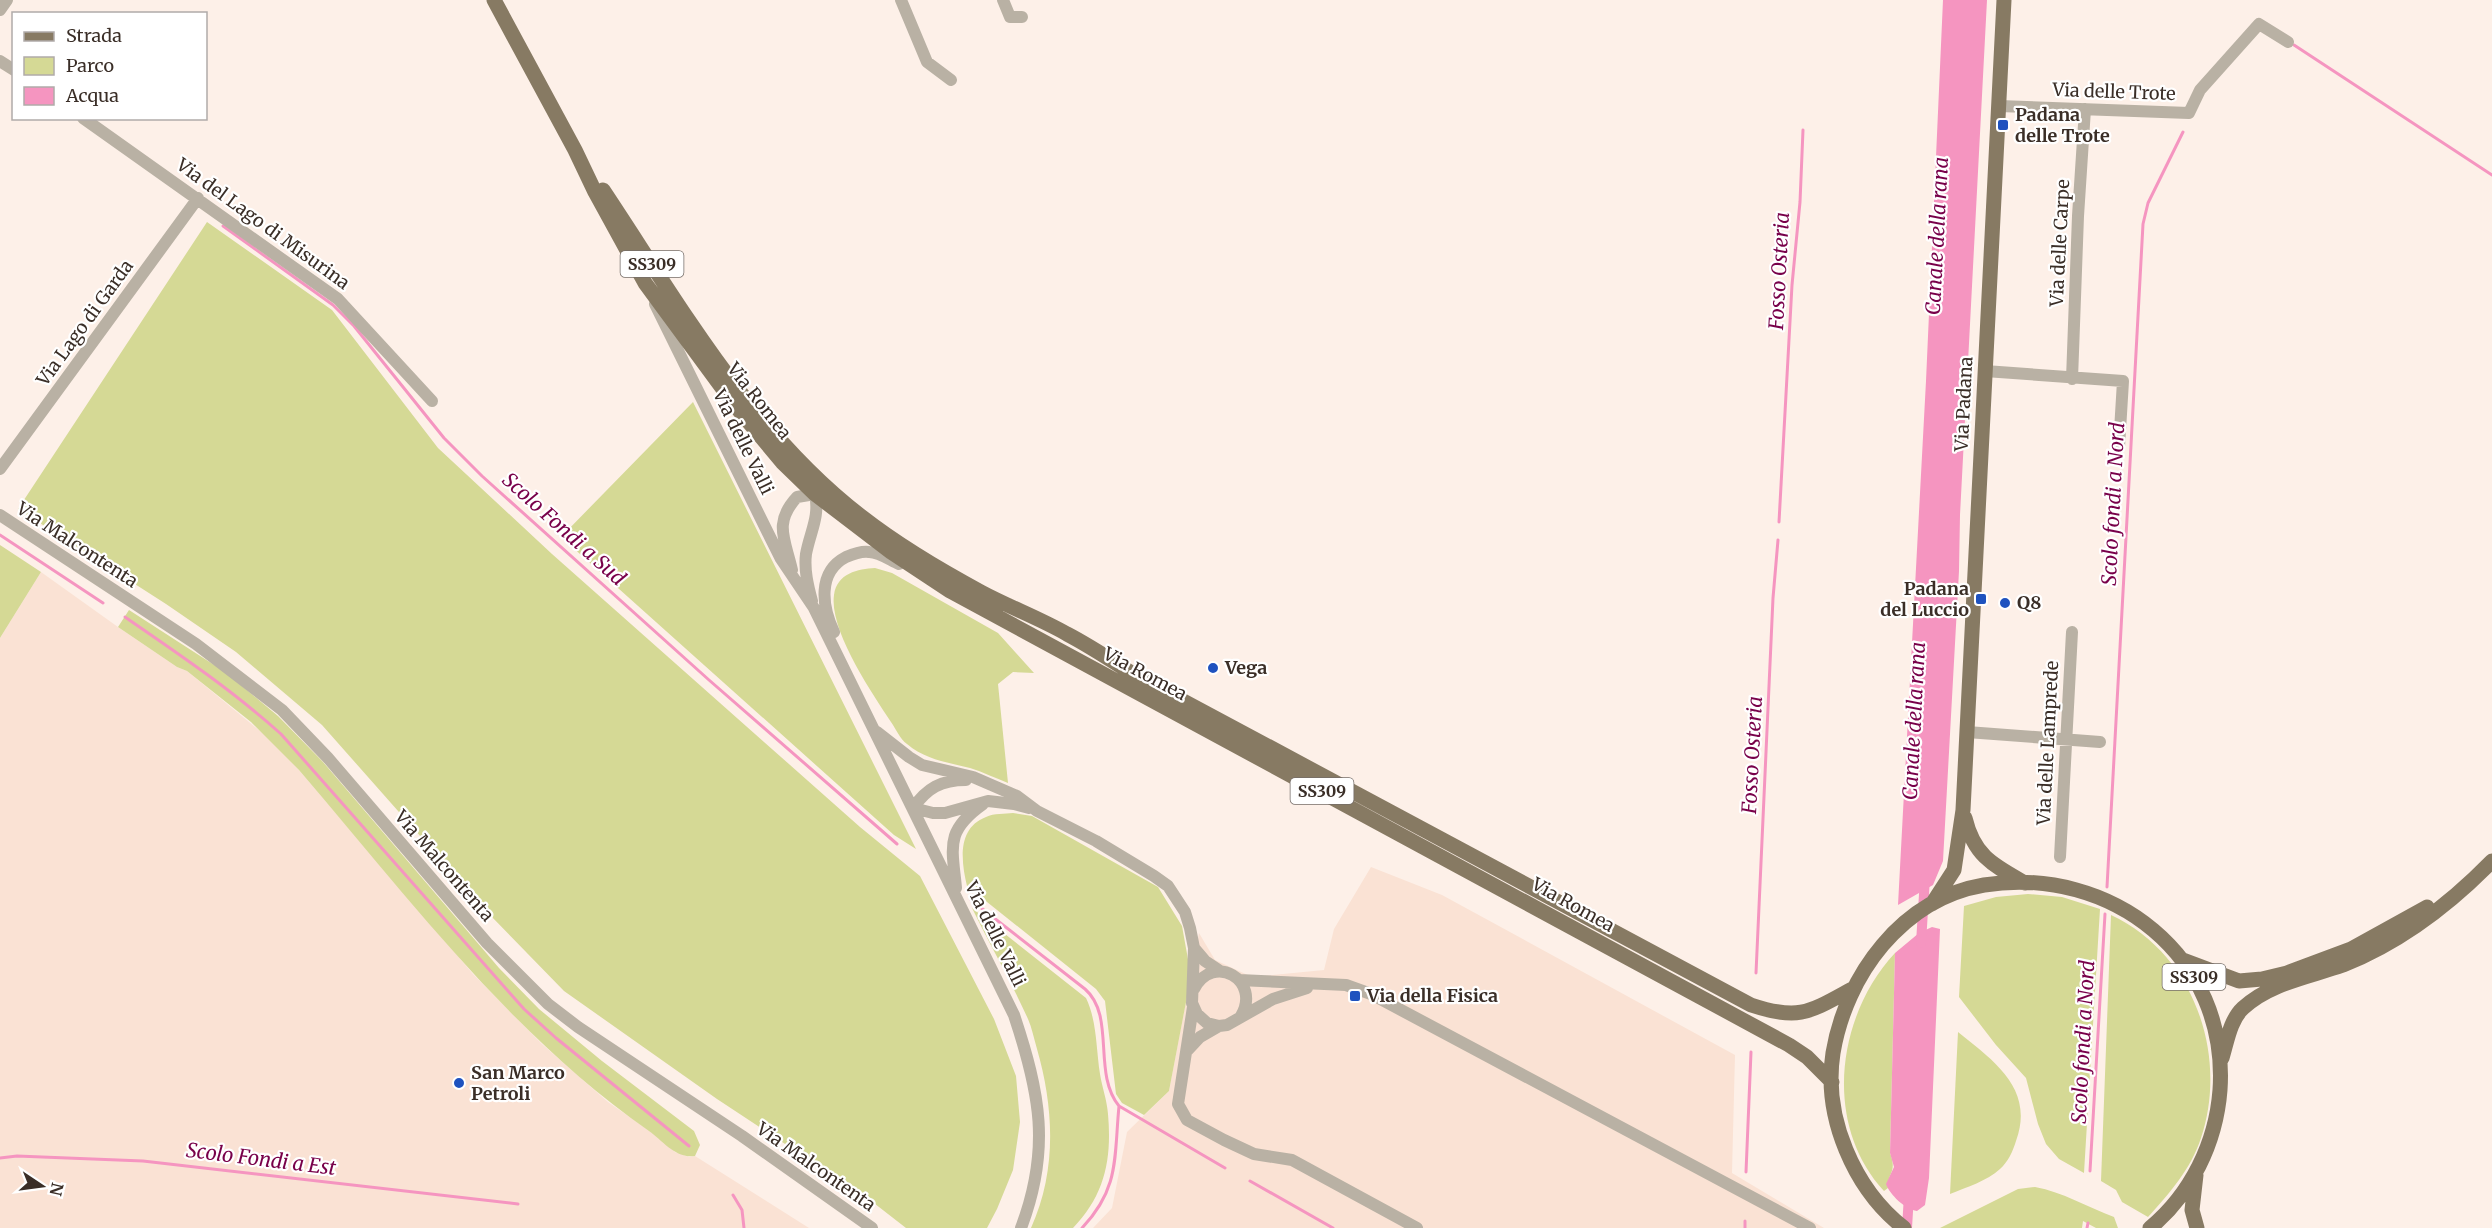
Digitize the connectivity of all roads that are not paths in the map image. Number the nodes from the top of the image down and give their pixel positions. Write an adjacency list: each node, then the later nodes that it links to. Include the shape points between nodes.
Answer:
1 (7, 0): 6 (street)
2 (494, 0): 13 (main road, Via Romea / SS309)
3 (901, 0): 9 (street, via 927,62)
4 (1003, 0): 7 (street, via 1010,17)
5 (2004, 0): 10 (main road, Via Padana)
6 (0, 9)
7 (1022, 17)
8 (2288, 42): 11 (street, Via delle Trote, via 2259,24 2200,90 2189,113)
9 (951, 80)
10 (1999, 106): 11 (street, Via delle Trote); 16 (main road, Via Padana)
11 (2085, 109): 17 (street, Via delle Carpe)
12 (86, 120): 14 (street, Via del Lago di Misurina)
13 (575, 150): 15 (main road, Via Romea / SS309); 21 (main road, Via Romea / SS309, via 729,377)
14 (198, 198): 18 (street, Via del Lago di Misurina, via 338,299); 20 (street, Via Lago di Garda)
15 (647, 286): 21 (main road, Via Romea / SS309, via 736,408 782,462); 24 (street, Via delle Valli)
16 (1985, 371): 17 (street); 29 (main road, Via Padana)
17 (2072, 379): 19 (street, via 2123,381)
18 (432, 401)
19 (2119, 447)
20 (0, 469)
21 (819, 490): 23 (main road, Via Romea / SS309); 24 (street, Via delle Valli, via 797,497 783,516 782,535); 25 (street, Via delle Valli, via 805,571); 48 (main road, Via Romea / SS309, via 981,592 1068,634 1133,674 1751,1005 1774,1012 1801,1013)
22 (0, 515): 57 (street, Via Malcontenta, via 204,650 282,710 486,943 548,1004)
23 (925, 576): 27 (street, Via delle Valli, via 869,552 853,554 838,562 824,590 828,619); 55 (main road, Via Romea / SS309, via 1789,1045 1808,1057)
24 (794, 579): 25 (street, Via delle Valli)
25 (814, 608): 27 (street, Via delle Valli)
26 (2072, 632): 30 (street, Via delle Lamprede)
27 (846, 673): 28 (street, Via delle Valli)
28 (874, 729): 32 (street, via 922,765); 34 (street, Via delle Valli)
29 (1967, 732): 30 (street); 35 (main road, Via Padana)
30 (2066, 739): 31 (street); 37 (street, Via delle Lamprede)
31 (2100, 742)
32 (990, 783): 34 (street, via 944,782 927,790); 36 (street)
33 (988, 801): 34 (street, via 945,813); 36 (street); 41 (street, via 967,816 954,835)
34 (913, 808): 41 (street, Via delle Valli)
35 (1963, 810): 40 (main road, via 1974,845 1985,860); 42 (main road, via 1954,870)
36 (1037, 811): 43 (street, via 1096,841 1168,886 1185,912)
37 (2060, 857)
38 (2492, 861): 39 (main road)
39 (2471, 882): 44 (main road, via 2383,933 2287,973 2239,981); 54 (main road, via 2437,912 2372,951 2266,991 2242,1009 2233,1022)
40 (2025, 883): 42 (main road, SS309, via 1985,885); 44 (main road, SS309, via 2068,887 2114,904 2153,929)
41 (957, 898): 58 (street, Via delle Valli, via 1014,1015 1038,1097 1037,1171)
42 (1931, 906): 48 (main road, SS309, via 1894,933 1870,959)
43 (1194, 948): 45 (street); 49 (street)
44 (2182, 959): 54 (main road, SS309, via 2210,1011)
45 (1220, 971): 46 (street); 49 (street, via 1204,976)
46 (1239, 980): 47 (street); 51 (street, via 1247,1000)
47 (1317, 985): 51 (street, via 1273,999); 60 (street, via 1346,985 1371,994)
48 (1852, 989): 55 (main road, SS309, via 1836,1034)
49 (1194, 990): 50 (street)
50 (1193, 1007): 52 (street, via 1203,1021); 53 (street)
51 (1241, 1016): 52 (street, via 1231,1024)
52 (1219, 1026): 53 (street, via 1200,1037)
53 (1185, 1053): 59 (street, via 1178,1104 1187,1120 1254,1154 1292,1160)
54 (2220, 1064): 56 (main road, SS309, via 2215,1121)
55 (1832, 1082): 61 (main road, SS309, via 1837,1122 1851,1160 1872,1195)
56 (2197, 1170): 62 (main road, SS309, via 2171,1208); 63 (main road, SS309, via 2192,1210)
57 (872, 1228)
58 (1021, 1228)
59 (1417, 1228)
60 (1809, 1228)
61 (1904, 1228)
62 (2150, 1228)
63 (2197, 1228)

